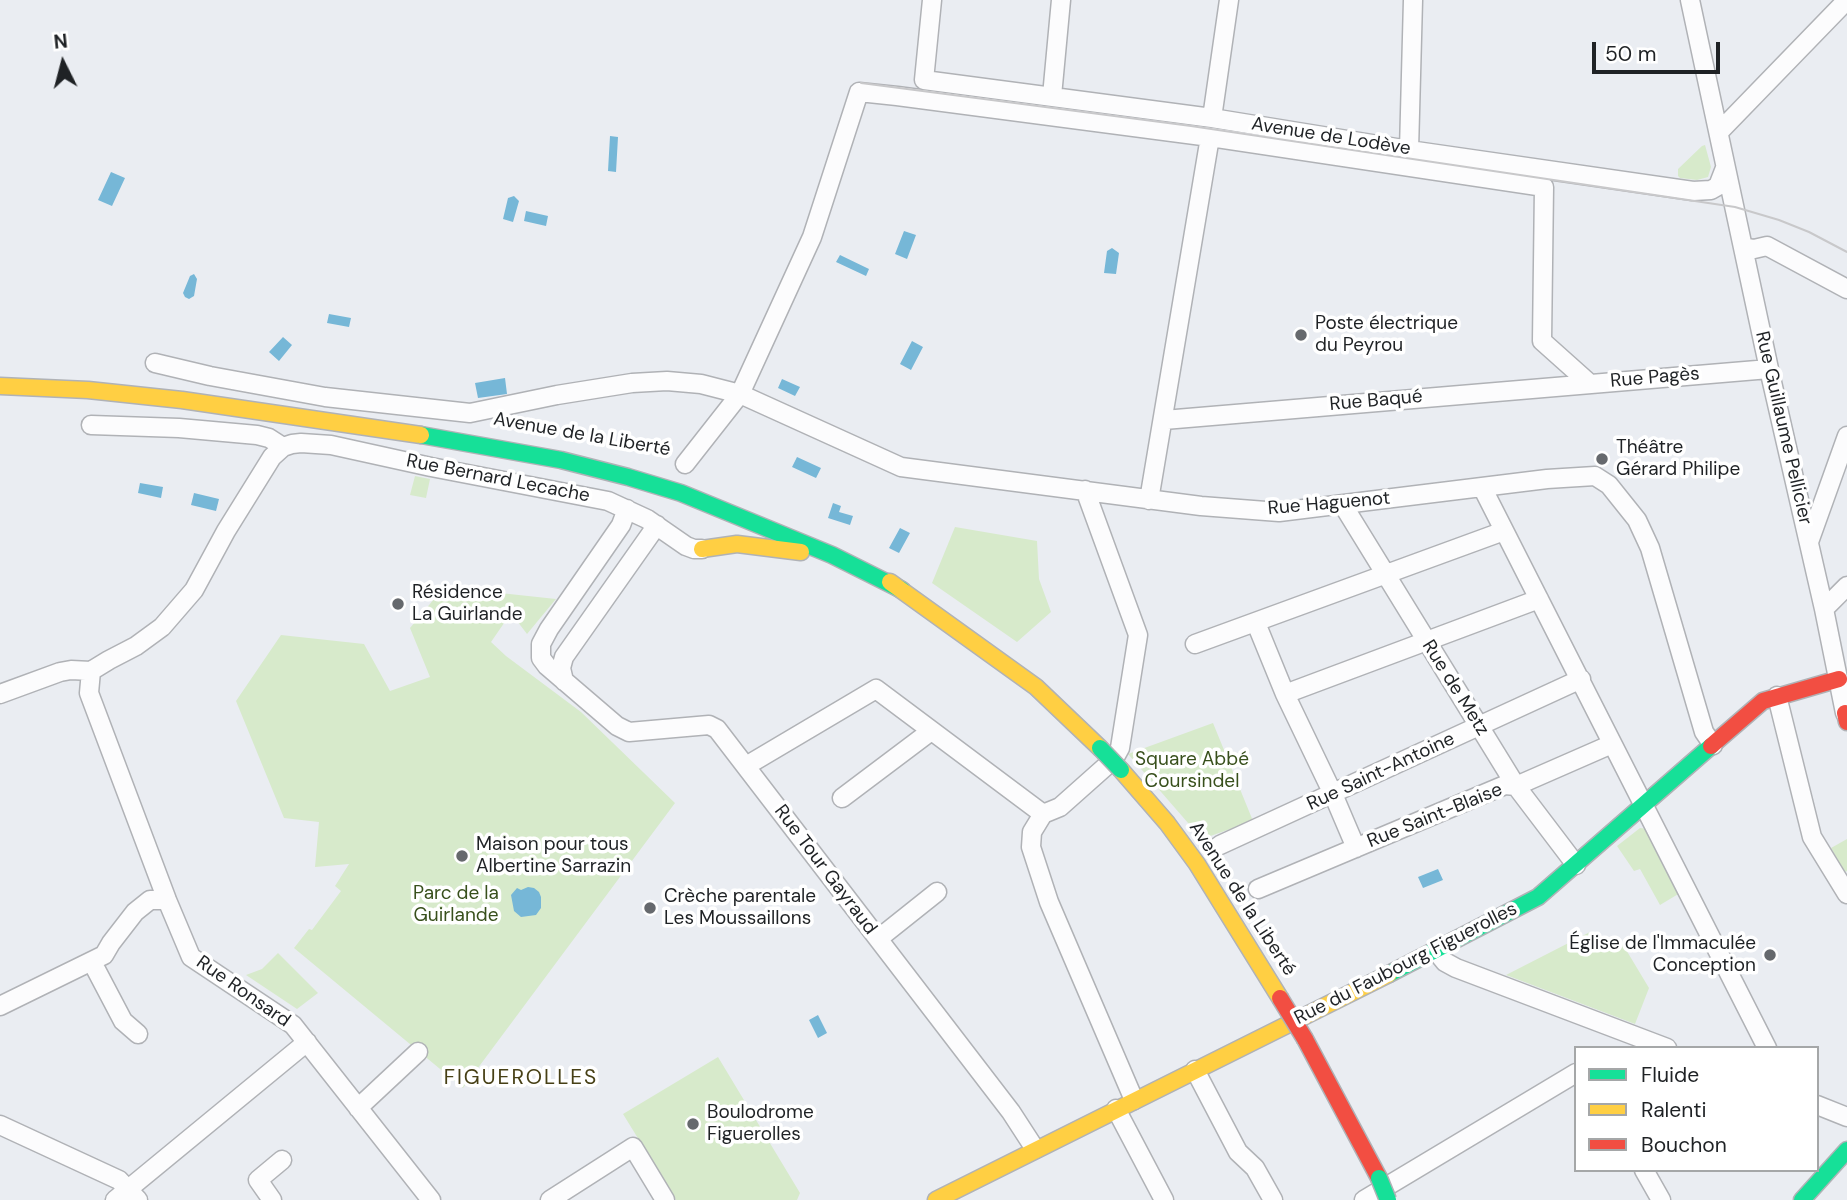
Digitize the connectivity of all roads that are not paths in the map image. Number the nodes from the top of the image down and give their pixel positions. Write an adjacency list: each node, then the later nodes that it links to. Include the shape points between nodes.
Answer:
1 (932, 0): 7 (street, Avenue de Lodève, via 924,80)
2 (1061, 0): 7 (street)
3 (1229, 0): 8 (street)
4 (1413, 0): 11 (street)
5 (1690, 0): 9 (street, Rue Guillaume Pellicier)
6 (1847, 0): 9 (street)
7 (1052, 96): 8 (street, Avenue de Lodève)
8 (1212, 118): 11 (street, Avenue de Lodève)
9 (1719, 132): 12 (street, Rue Guillaume Pellicier)
10 (1210, 136): 17 (street, Rue Pagès, via 1544,187 1542,341); 19 (street, via 859,92 812,237); 20 (street)
11 (1409, 150): 12 (street, Avenue de Lodève, via 1693,191 1718,186)
12 (1726, 168): 13 (street, Rue Guillaume Pellicier)
13 (1743, 247): 14 (street, via 1767,246); 16 (street, Rue Guillaume Pellicier)
14 (1847, 289)
15 (155, 363): 19 (street, Rue Haguenot, via 325,397 470,413 632,383 701,384)
16 (1769, 369): 17 (street, Rue Pagès); 37 (street, Rue Guillaume Pellicier)
17 (1589, 383): 20 (street, Rue Baqué)
18 (0, 386): 22 (main road, Avenue de la Liberté, via 182,400)
19 (740, 394): 27 (street); 29 (street, Rue Haguenot, via 901,467)
20 (1164, 419): 31 (street)
21 (91, 425): 24 (street, via 257,435)
22 (393, 430): 25 (main road, Avenue de la Liberté, via 533,444); 30 (main road, Avenue de la Liberté, via 561,460)
23 (1847, 436): 37 (street)
24 (283, 447): 33 (street, Rue Bernard Lecache, via 331,444 608,501); 48 (street, via 272,457 183,604 136,646)
25 (633, 462)
26 (667, 471): 27 (main road, Avenue de la Liberté)
27 (688, 472)
28 (1482, 487): 32 (street, Rue Haguenot); 36 (street); 59 (street, Rue Haguenot, via 1574,476 1595,476 1609,485 1637,520 1650,548 1704,733)
29 (1085, 490): 31 (street, Rue Haguenot); 65 (street, via 1138,635 1120,748 1114,759 1059,807)
30 (681, 493): 38 (main road, via 715,520 718,528); 39 (main road, Avenue de la Liberté)
31 (1150, 500): 32 (street, Rue Haguenot, via 1279,512)
32 (1343, 505): 40 (street, Rue de Metz)
33 (627, 509): 35 (street, Rue Bernard Lecache); 51 (street, Rue Tour Gayraud, via 621,525 541,644 541,658)
34 (782, 517): 42 (main road, Avenue de la Liberté)
35 (657, 525): 38 (street, Rue Bernard Lecache, via 686,546); 51 (street, via 564,657)
36 (1504, 531): 40 (street); 43 (street)
37 (1809, 542): 44 (street, Rue Guillaume Pellicier)
38 (702, 549): 39 (main road, via 737,544)
39 (832, 555): 42 (main road, Avenue de la Liberté)
40 (1386, 575): 45 (street); 46 (street, Rue de Metz)
41 (1847, 586): 44 (street)
42 (902, 590): 104 (main road, Avenue de la Liberté, bridge, via 1036,687 1100,748 1167,823 1305,1039)
43 (1539, 599): 46 (street); 50 (street)
44 (1824, 609): 49 (street, Rue Guillaume Pellicier)
45 (1256, 623): 47 (street); 53 (street)
46 (1425, 641): 53 (street); 56 (street, Rue de Metz)
47 (1195, 644)
48 (91, 671): 52 (street, via 60,672); 72 (street, Rue Ronsard, via 89,693)
49 (1843, 676): 54 (main road, Rue du Faubourg Figuerolles); 55 (street, Rue Guillaume Pellicier)
50 (1581, 679): 56 (street, Rue Saint-Antoine); 58 (street)
51 (565, 681): 60 (street, Rue Tour Gayraud, via 629,732 709,725)
52 (0, 694)
53 (1285, 694): 62 (street)
54 (1777, 696): 59 (main road, Rue du Faubourg Figuerolles, via 1763,701); 71 (street, via 1812,837)
55 (1846, 716)
56 (1479, 727): 61 (street, Rue de Metz); 62 (street, Rue Saint-Antoine)
57 (931, 731): 60 (street, via 876,689); 63 (street); 65 (street)
58 (1612, 744): 61 (street, Rue Saint-Blaise); 64 (street)
59 (1713, 745): 64 (main road, Rue du Faubourg Figuerolles)
60 (746, 766): 73 (street, Rue Tour Gayraud)
61 (1516, 786): 67 (street, Rue Saint-Blaise, via 1505,785); 68 (street, Rue de Metz)
62 (1333, 794): 66 (street, Rue Saint-Antoine); 67 (street)
63 (842, 798)
64 (1645, 805): 68 (main road, Rue du Faubourg Figuerolles); 81 (street)
65 (1043, 814): 85 (street, via 1032,832 1031,847 1049,902)
66 (1220, 845)
67 (1356, 848): 69 (street, Rue Saint-Blaise)
68 (1576, 865): 74 (main road, Rue du Faubourg Figuerolles, via 1538,897)
69 (1258, 889)
70 (937, 892): 73 (street)
71 (1847, 894)
72 (167, 900): 75 (street, via 150,900 135,912 104,955); 79 (street, Rue Ronsard, via 191,957 293,1026)
73 (878, 939): 91 (street, Rue Tour Gayraud)
74 (1436, 951): 78 (street, via 1456,968); 83 (main road, Rue du Faubourg Figuerolles)
75 (92, 962): 76 (street); 77 (street, via 122,1021)
76 (0, 1006)
77 (138, 1034)
78 (1622, 1040): 80 (street)
79 (307, 1042): 87 (street, Rue Ronsard); 95 (street)
80 (1645, 1044)
81 (1766, 1046)
82 (418, 1052): 87 (street)
83 (1195, 1070): 85 (main road, Rue du Faubourg Figuerolles); 102 (street, via 1238,1152 1255,1168)
84 (1574, 1074): 103 (street)
85 (1134, 1100): 88 (main road, Rue du Faubourg Figuerolles)
86 (1819, 1106): 89 (street)
87 (358, 1108): 97 (street, Rue Ronsard)
88 (1116, 1109): 91 (main road, Rue du Faubourg Figuerolles); 101 (street)
89 (1847, 1117)
90 (0, 1125): 95 (street, via 119,1180)
91 (1035, 1149): 100 (main road, Rue du Faubourg Figuerolles)
92 (1847, 1150): 106 (main road)
93 (282, 1160): 96 (street, via 258,1180)
94 (1645, 1172): 105 (street)
95 (127, 1196)
96 (272, 1200)
97 (430, 1200)
98 (550, 1200): 99 (street, via 633,1147)
99 (665, 1200)
100 (936, 1200)
101 (1164, 1200)
102 (1273, 1200)
103 (1364, 1200)
104 (1388, 1200)
105 (1661, 1200)
106 (1802, 1200)

